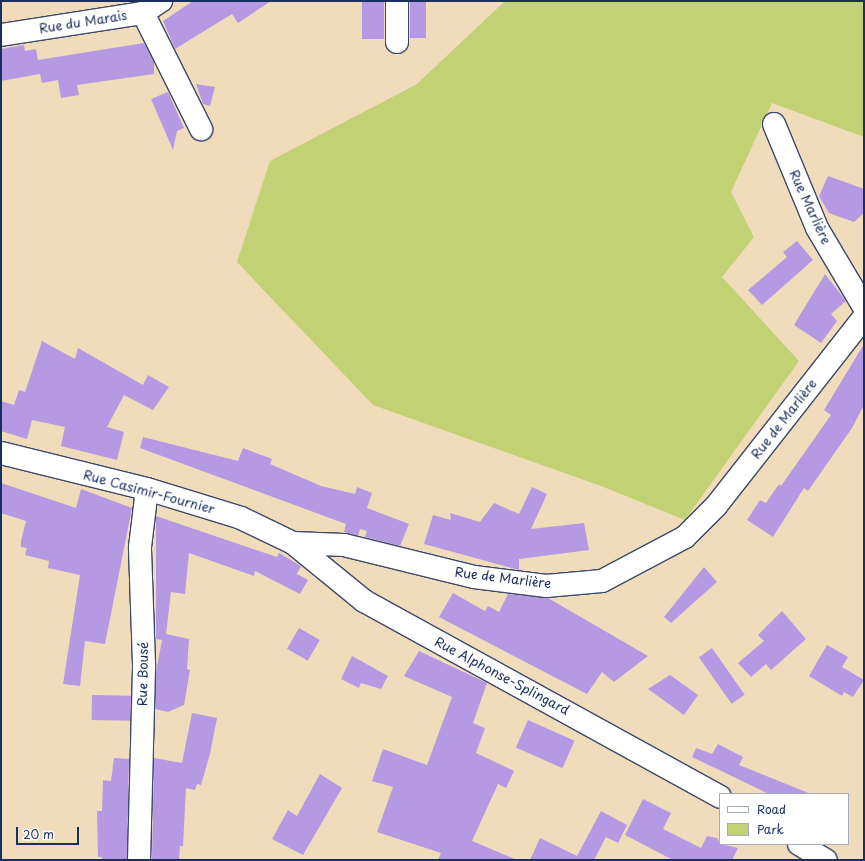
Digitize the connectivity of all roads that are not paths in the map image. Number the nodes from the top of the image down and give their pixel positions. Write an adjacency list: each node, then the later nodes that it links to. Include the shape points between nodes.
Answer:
1 (161, 1): 3 (street, Rue du Marais)
2 (397, 1): 5 (street)
3 (143, 13): 4 (street, Rue du Marais); 7 (street)
4 (1, 35)
5 (398, 42)
6 (774, 124): 8 (street, Rue Marlière, via 817,228)
7 (201, 129)
8 (864, 307)
9 (864, 317): 12 (street, Rue de Marlière, via 716,506 685,537 602,581 539,585 474,577 344,545)
10 (1, 453): 11 (street, Rue Casimir-Fournier)
11 (147, 489): 12 (street, Rue Casimir-Fournier, via 241,518); 15 (street, Rue Bousé, via 140,547 144,664)
12 (292, 543): 13 (street, Rue Alphonse-Splingard, via 364,601)
13 (719, 796)
14 (801, 845): 16 (street)
15 (139, 860)
16 (826, 860)

